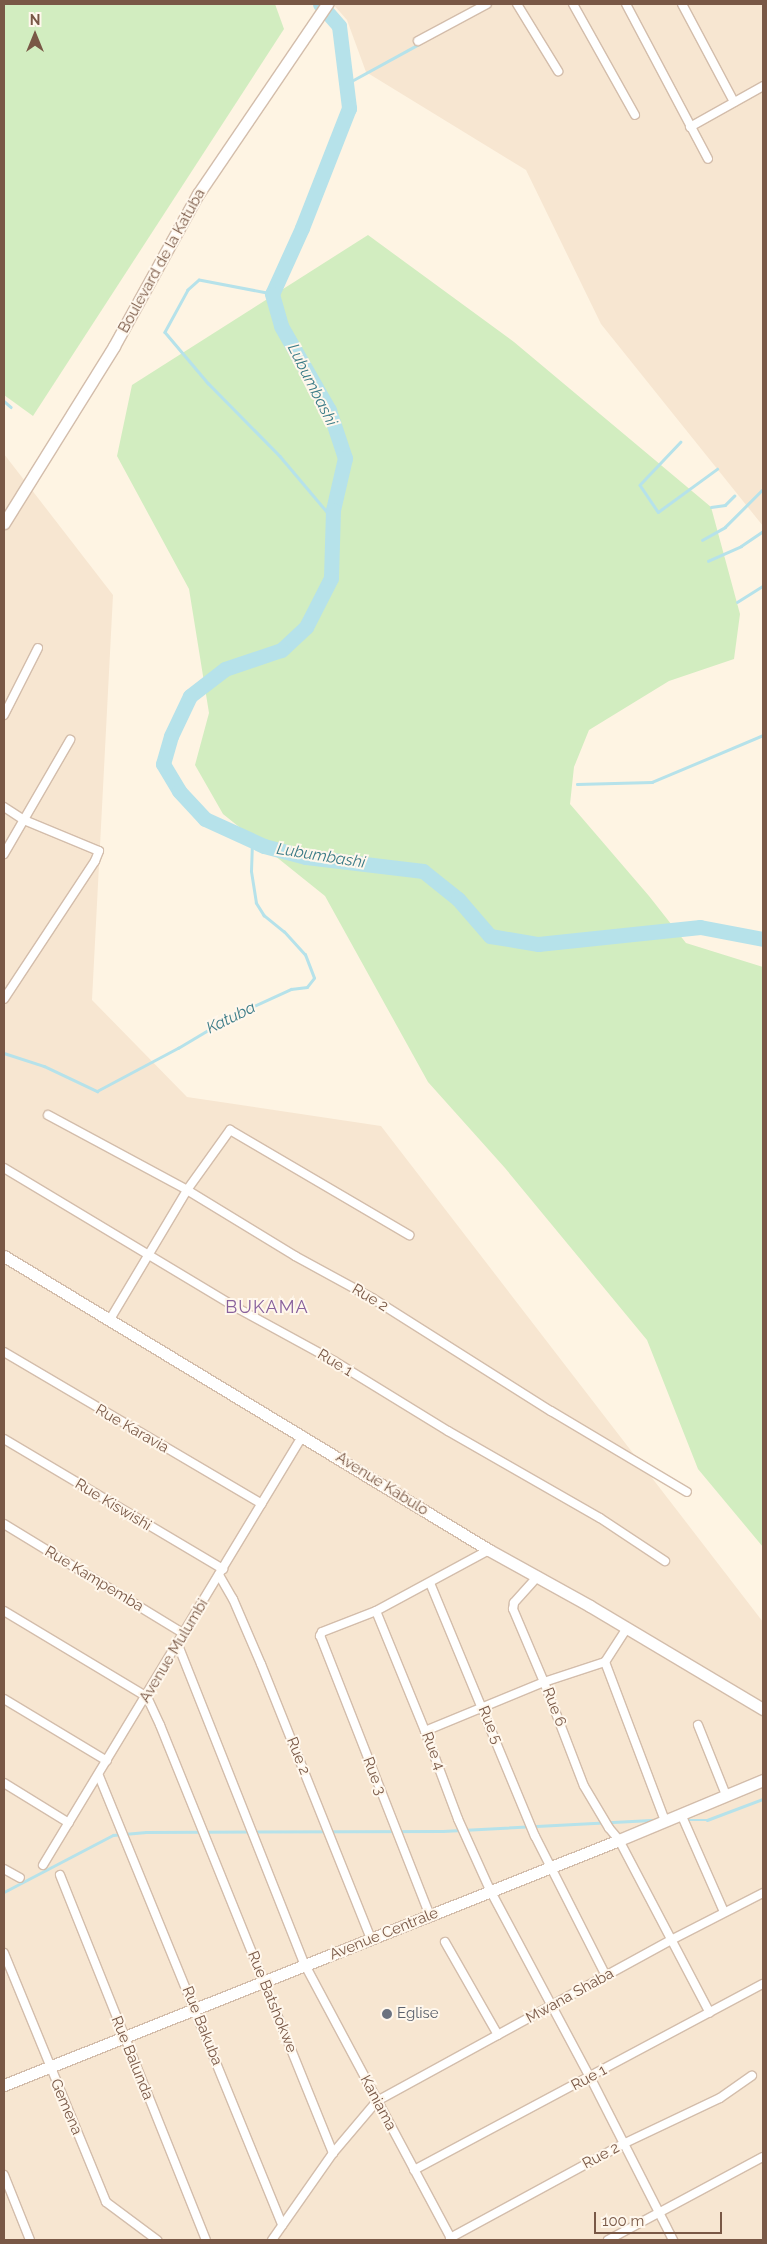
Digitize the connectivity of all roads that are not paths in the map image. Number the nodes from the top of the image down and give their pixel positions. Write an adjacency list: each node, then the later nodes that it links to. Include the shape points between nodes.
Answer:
1 (327, 4): 14 (street, Boulevard de la Katuba, via 198,194 114,346)
2 (487, 4): 7 (street)
3 (516, 4): 8 (street)
4 (573, 4): 11 (street)
5 (626, 4): 12 (street)
6 (682, 4): 10 (street)
7 (418, 41)
8 (558, 71)
9 (763, 86): 10 (street)
10 (734, 102): 12 (street)
11 (635, 115)
12 (690, 127): 13 (street)
13 (708, 159)
14 (4, 523)
15 (38, 648): 16 (street)
16 (4, 715)
17 (70, 740): 19 (street)
18 (4, 807): 19 (street)
19 (24, 820): 20 (street); 21 (street, via 98,851 95,861)
20 (4, 854)
21 (4, 999)
22 (48, 1115): 24 (street, Rue 2)
23 (4, 1168): 26 (street, Rue 1)
24 (187, 1190): 25 (street, via 230,1130); 26 (street); 32 (street, Rue 2, via 295,1256 372,1298)
25 (409, 1235)
26 (150, 1254): 28 (street); 36 (street, Rue 1, via 600,1518)
27 (4, 1256): 28 (street, Avenue Kabulo)
28 (109, 1321): 30 (street, Avenue Kabulo)
29 (4, 1352): 33 (street, Rue Karavia)
30 (303, 1436): 33 (street, Avenue Mulumbi); 35 (street, Avenue Kabulo)
31 (4, 1439): 37 (street, Rue Kiswishi)
32 (687, 1492)
33 (262, 1504): 37 (street, Avenue Mulumbi)
34 (4, 1524): 43 (street, Rue Kampemba)
35 (489, 1550): 38 (street, Avenue Kabulo); 39 (street)
36 (666, 1561)
37 (221, 1572): 43 (street, Avenue Mulumbi); 71 (street, Rue 2)
38 (538, 1576): 42 (street, Avenue Kabulo); 46 (street, Rue 6, via 514,1603 513,1609)
39 (430, 1582): 41 (street); 49 (street, Rue 5)
40 (4, 1611): 47 (street)
41 (376, 1611): 52 (street, Rue 4); 70 (street, Rue 3, via 322,1632 320,1636)
42 (627, 1628): 45 (street); 50 (street, Avenue Kabulo)
43 (184, 1634): 44 (street, Avenue Mulumbi)
44 (178, 1645): 47 (street, Avenue Mulumbi); 75 (street)
45 (604, 1662): 46 (street); 59 (street)
46 (544, 1682): 49 (street); 61 (street, Rue 6, via 584,1786)
47 (147, 1697): 53 (street, Avenue Mulumbi); 77 (street, Rue Batshokwe)
48 (4, 1699): 53 (street)
49 (483, 1708): 52 (street); 63 (street, Rue 5)
50 (763, 1709)
51 (698, 1725): 57 (street)
52 (425, 1731): 67 (street, Rue 4, via 458,1819)
53 (107, 1762): 54 (street, Avenue Mulumbi)
54 (99, 1776): 60 (street, Avenue Mulumbi); 80 (street, Rue Bakuba)
55 (763, 1780): 57 (street, Avenue Centrale)
56 (4, 1783): 60 (street)
57 (726, 1795): 58 (street, Avenue Centrale)
58 (682, 1814): 59 (street, Avenue Centrale); 69 (street)
59 (665, 1821): 61 (street, Avenue Centrale)
60 (69, 1823): 62 (street, Avenue Mulumbi)
61 (619, 1840): 63 (street, Avenue Centrale); 72 (street, Rue 6)
62 (43, 1865)
63 (550, 1867): 67 (street, Avenue Centrale); 76 (street, Rue 5)
64 (4, 1869): 66 (street)
65 (60, 1875): 83 (street, Rue Balunda)
66 (20, 1878)
67 (490, 1890): 70 (street, Avenue Centrale); 79 (street, Rue 4)
68 (763, 1893): 69 (street, Mwana Shaba)
69 (724, 1912): 72 (street, Mwana Shaba)
70 (430, 1916): 71 (street, Avenue Centrale)
71 (371, 1939): 75 (street, Avenue Centrale)
72 (671, 1940): 76 (street, Mwana Shaba); 81 (street, Rue 6)
73 (446, 1942): 82 (street)
74 (4, 1953): 84 (street, Gemena)
75 (305, 1965): 77 (street, Avenue Centrale); 88 (street, Kaniama)
76 (606, 1976): 79 (street, Mwana Shaba)
77 (264, 1982): 80 (street, Avenue Centrale); 90 (street, Rue Batshokwe)
78 (763, 1984): 81 (street, Rue 1)
79 (551, 2007): 82 (street, Mwana Shaba); 86 (street, Rue 4)
80 (195, 2008): 83 (street, Avenue Centrale); 95 (street, Rue Bakuba)
81 (710, 2013): 86 (street, Rue 1)
82 (498, 2036): 88 (street, Mwana Shaba)
83 (123, 2038): 84 (street, Avenue Centrale); 99 (street, Rue Balunda)
84 (50, 2067): 87 (street, Avenue Centrale); 98 (street, Gemena, via 106,2202)
85 (752, 2076): 89 (street, Rue 2, via 720,2098)
86 (590, 2077): 89 (street, Rue 4); 92 (street, Rue 1)
87 (4, 2085)
88 (377, 2101): 90 (street); 92 (street, Kaniama)
89 (623, 2144): 94 (street, Rue 4); 96 (street, Rue 2)
90 (333, 2153): 95 (street)
91 (763, 2157): 94 (street)
92 (414, 2170): 96 (street, Kaniama)
93 (4, 2175): 97 (street)
94 (659, 2213): 101 (street); 102 (street, Rue 4)
95 (282, 2226): 100 (street)
96 (451, 2239)
97 (30, 2240)
98 (157, 2240)
99 (206, 2240)
100 (272, 2240)
101 (608, 2240)
102 (673, 2240)

